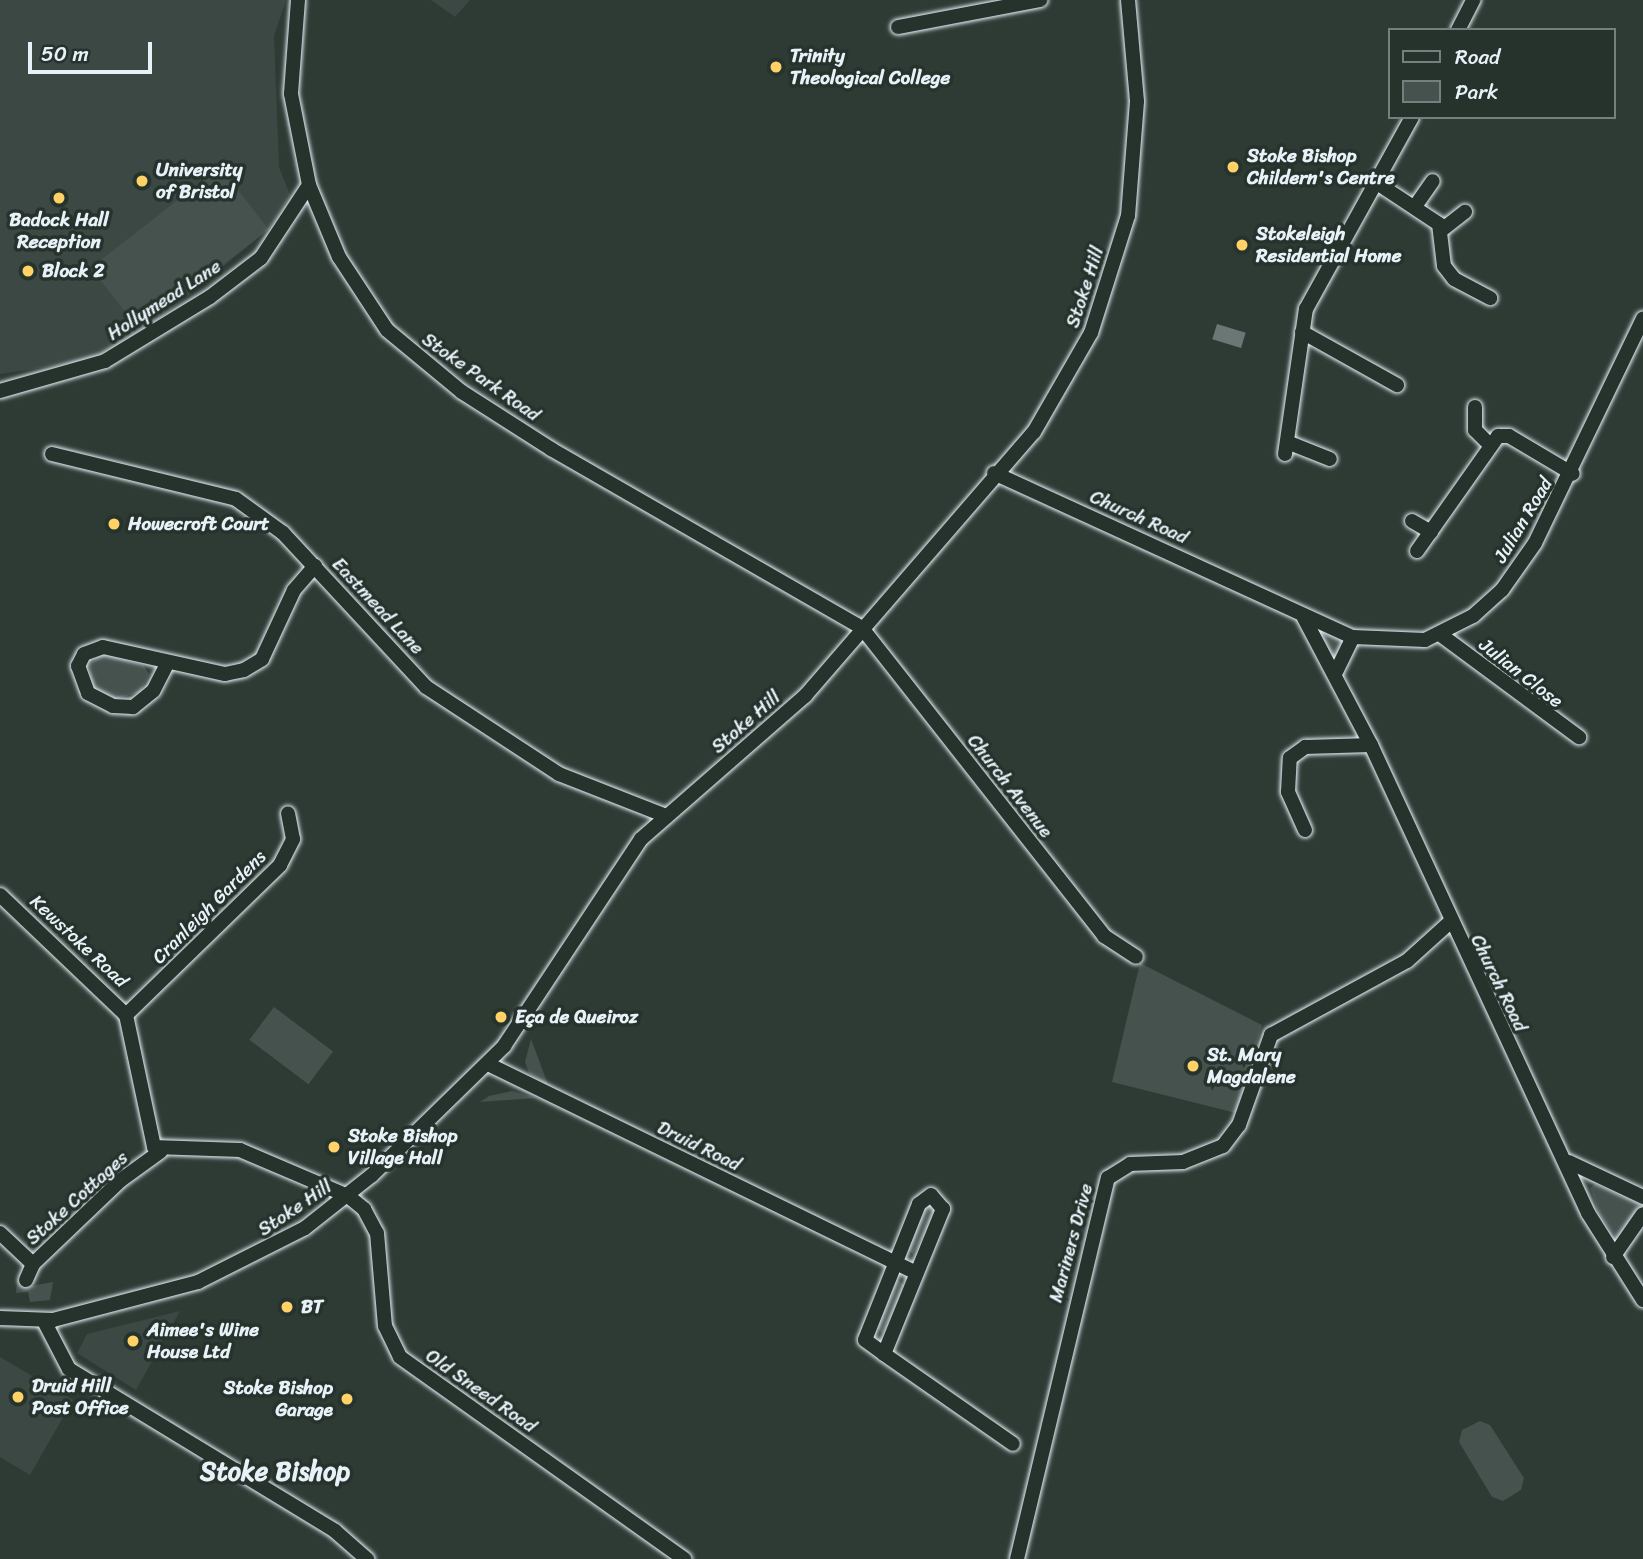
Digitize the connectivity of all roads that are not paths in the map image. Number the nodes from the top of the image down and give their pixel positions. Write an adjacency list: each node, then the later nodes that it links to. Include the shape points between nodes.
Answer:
1 (298, 0): 12 (street, Stoke Park Road, via 291,94)
2 (948, 0): 6 (street)
3 (1040, 0): 6 (street)
4 (1128, 0): 25 (street, Stoke Hill, via 1138,102 1128,216 1091,333 1057,401)
5 (1473, 0): 8 (street)
6 (951, 16): 7 (street)
7 (898, 27)
8 (1459, 28)
9 (1411, 119): 11 (street)
10 (1433, 181): 13 (street)
11 (1377, 183): 13 (street); 18 (street, via 1314,293)
12 (309, 185): 20 (street, Hollymead Lane, via 261,258 210,297 105,361); 32 (street, Stoke Park Road, via 346,267 387,330 423,363 551,449)
13 (1416, 205): 15 (street)
14 (1465, 212): 15 (street)
15 (1443, 229): 16 (street, via 1444,266 1454,279)
16 (1490, 298)
17 (1643, 318): 26 (street, Julian Road)
18 (1302, 332): 19 (street); 24 (street, via 1286,448)
19 (1396, 385)
20 (0, 391)
21 (1475, 408): 22 (street, via 1475,430)
22 (1489, 444): 26 (street, via 1510,436); 28 (street)
23 (52, 454): 30 (street, Eastmead Lane, via 219,491 263,515)
24 (1330, 459)
25 (994, 474): 31 (street, Church Road); 32 (street, Stoke Hill)
26 (1573, 474): 33 (street, Julian Road, via 1502,590)
27 (1412, 521): 28 (street)
28 (1431, 532): 29 (street)
29 (1417, 551)
30 (315, 566): 35 (street, via 294,590 255,665 225,674); 40 (street, Eastmead Lane, via 426,687 559,774)
31 (1304, 618): 34 (street, Church Road); 36 (street, Church Road)
32 (862, 628): 40 (street, Stoke Hill, via 805,696); 44 (street, Church Avenue, via 1104,936)
33 (1441, 635): 34 (street, Julian Road, via 1403,644); 37 (street, Julian Close)
34 (1353, 637): 36 (street)
35 (167, 664): 35 (street, via 103,647 84,654 78,666 93,697 133,707 153,691)
36 (1335, 674): 38 (street, Church Road)
37 (1580, 737)
38 (1370, 745): 41 (street, via 1305,747 1290,758 1288,792); 43 (street, Church Road)
39 (288, 813): 45 (street, Cranleigh Gardens, via 293,839 280,865)
40 (666, 816): 46 (street, Stoke Hill, via 621,866 548,984)
41 (1305, 830)
42 (0, 895): 45 (street, Kewstoke Road)
43 (1449, 923): 48 (street, Church Road); 65 (street, Mariners Drive, via 1407,961 1271,1035 1239,1125 1223,1146 1183,1163 1130,1164 1108,1178)
44 (1136, 957)
45 (126, 1015): 47 (street, Kewstoke Road, via 150,1136)
46 (488, 1064): 49 (street, Stoke Hill); 54 (street, Druid Road)
47 (161, 1151): 49 (street, via 240,1150); 55 (street, Stoke Cottages)
48 (1569, 1162): 50 (street); 53 (street, Church Road)
49 (348, 1196): 60 (street, Stoke Hill, via 233,1267 131,1304); 64 (street, Old Sneed Road, via 364,1209 377,1233 385,1326 400,1357)
50 (1643, 1197)
51 (1643, 1214): 53 (street)
52 (0, 1233): 55 (street)
53 (1613, 1257): 58 (street, Church Road)
54 (893, 1263): 56 (street, Druid Road); 56 (street, via 919,1203 931,1195 943,1209); 61 (street, via 865,1340)
55 (33, 1264): 57 (street, Stoke Cottages)
56 (916, 1273): 61 (street)
57 (26, 1280)
58 (1643, 1300)
59 (0, 1318): 60 (street, Stoke Hill)
60 (44, 1321): 63 (street, via 69,1369 335,1531)
61 (884, 1354): 62 (street)
62 (1013, 1444)
63 (367, 1559)
64 (684, 1559)
65 (1017, 1559)

